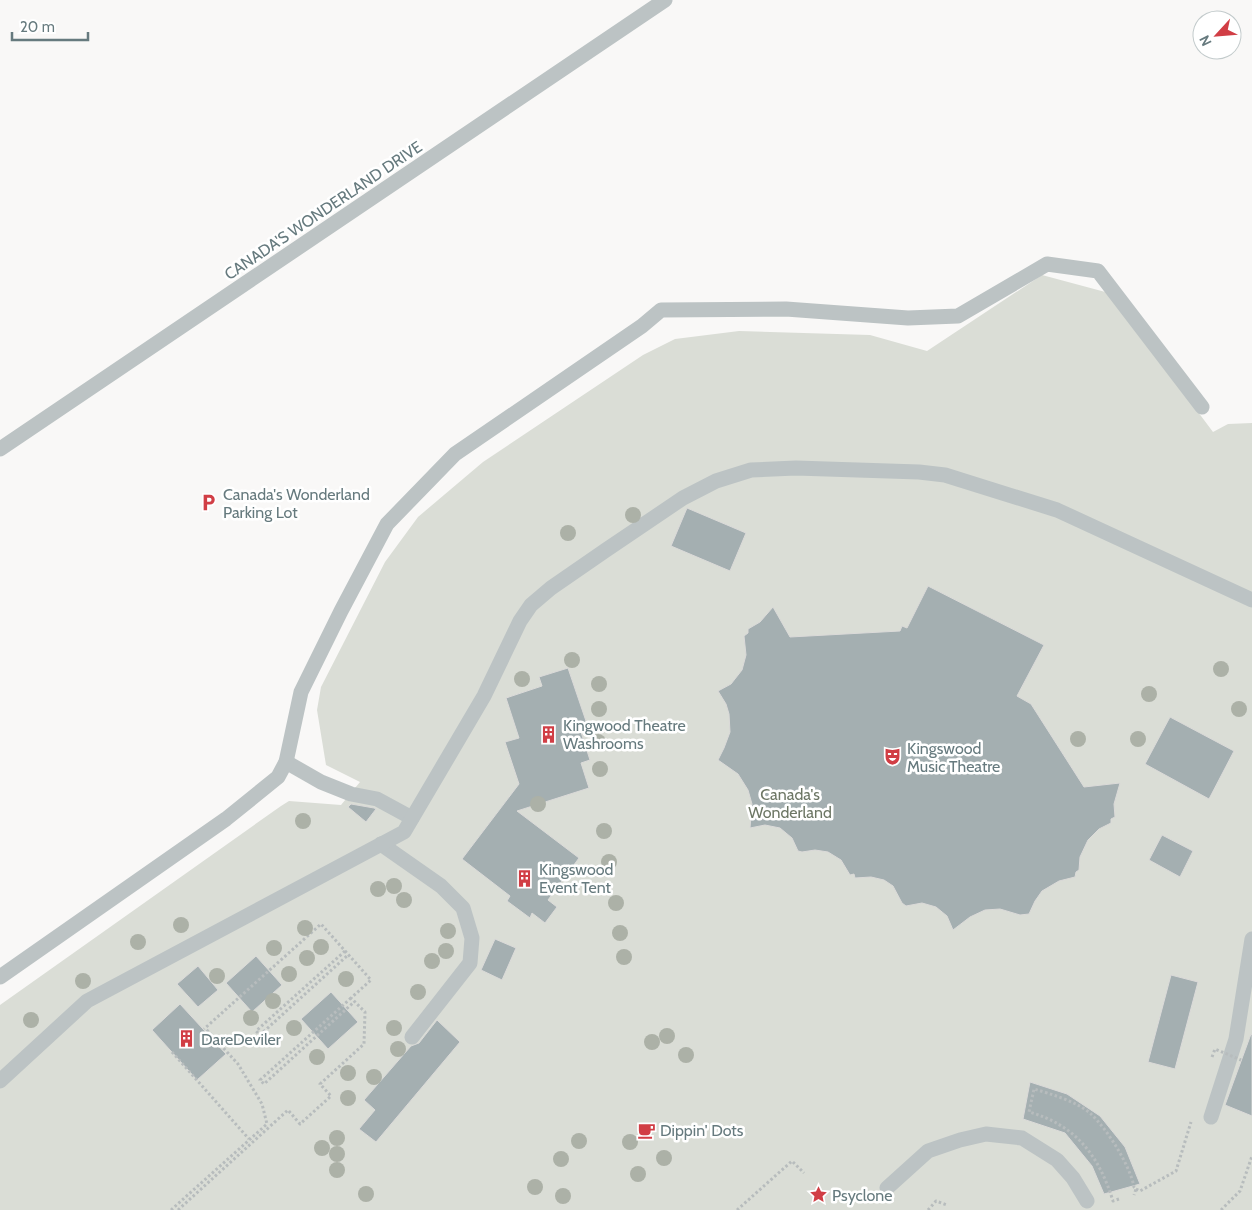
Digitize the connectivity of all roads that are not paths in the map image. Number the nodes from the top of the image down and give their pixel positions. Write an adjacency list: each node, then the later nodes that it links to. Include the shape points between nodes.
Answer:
1 (666, 0): 3 (lane, CANADA'S WONDERLAND DRIVE)
2 (1202, 407): 5 (lane, via 1098,271 1047,264 958,316 908,318 786,309 661,310 455,454 387,524 302,692)
3 (0, 449)
4 (1252, 600): 6 (lane, via 1057,510 945,475 796,468 750,470 716,480 683,498 531,605 484,696)
5 (286, 762): 6 (lane, via 321,782 351,794 377,799); 9 (lane, via 278,777 226,819)
6 (412, 818): 7 (lane, via 404,832)
7 (381, 844): 10 (lane, via 441,886 463,908 472,938 470,963); 11 (lane, via 87,1001)
8 (1252, 940): 12 (lane, via 1236,1039)
9 (0, 977)
10 (412, 1037)
11 (0, 1081)
12 (1211, 1117)
13 (887, 1188): 14 (lane, via 928,1151 986,1134 1022,1138 1057,1160 1074,1178)
14 (1087, 1201)

